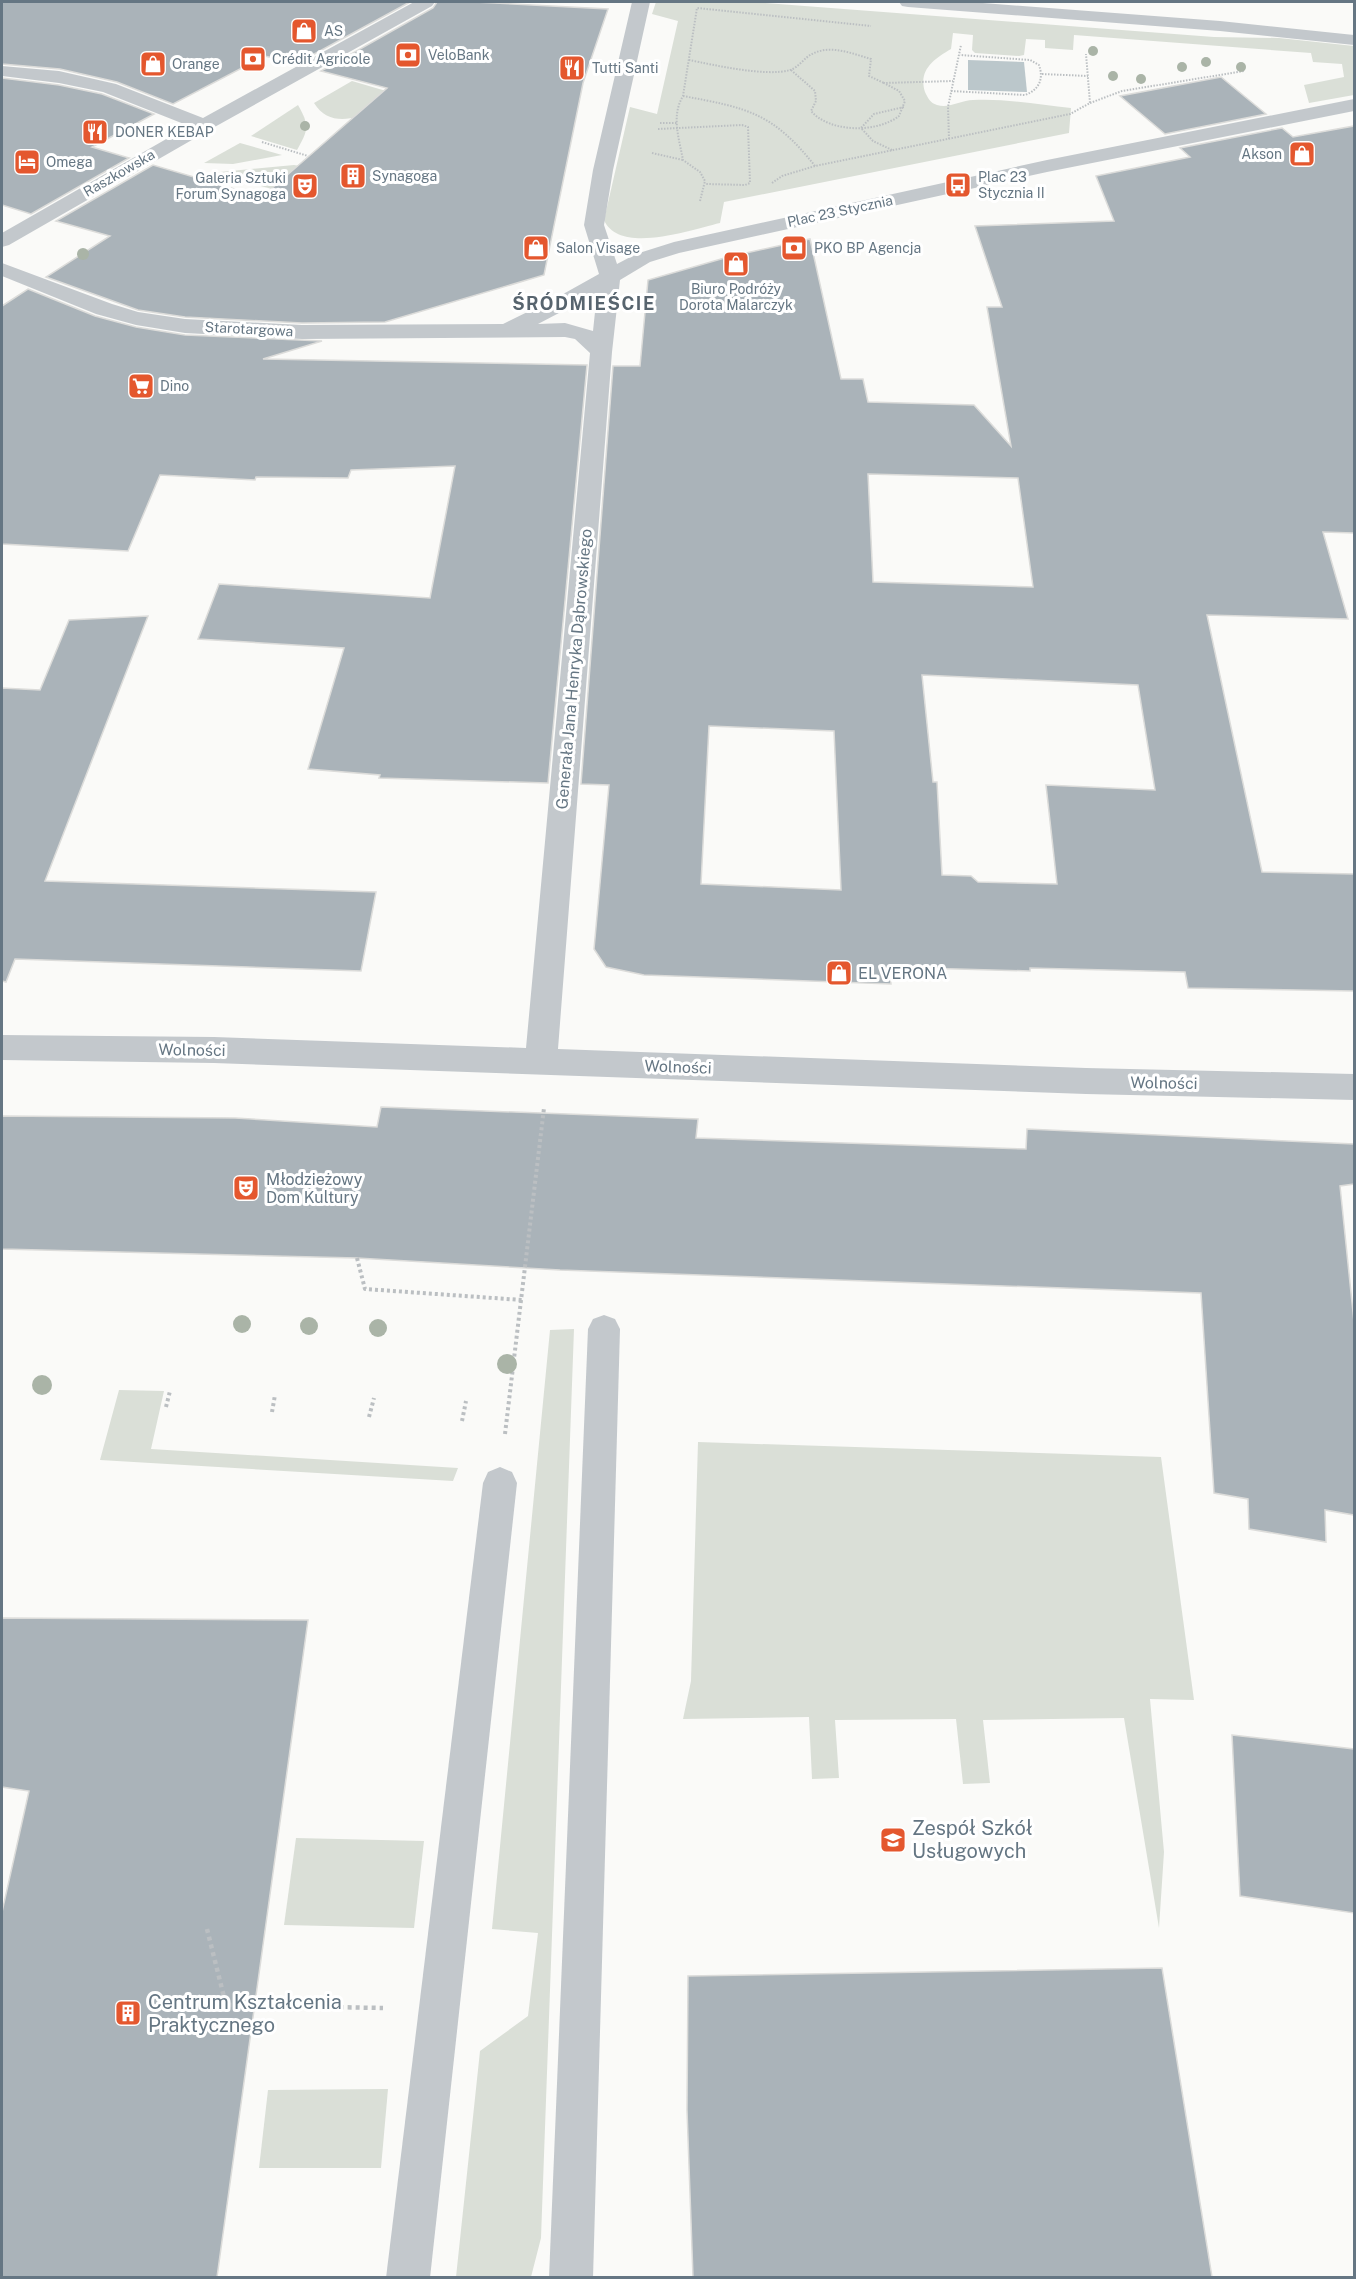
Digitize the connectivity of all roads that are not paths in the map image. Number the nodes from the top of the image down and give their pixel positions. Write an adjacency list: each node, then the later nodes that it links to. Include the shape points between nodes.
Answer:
1 (426, 2): 7 (street, Raszkowska)
2 (641, 2): 10 (street, via 594,225)
3 (908, 2): 4 (street)
4 (1354, 40)
5 (2, 71): 7 (street, via 59,77 109,88)
6 (1353, 108): 10 (street, Plac 23 Stycznia, via 1047,166 674,248 643,258)
7 (204, 125): 8 (street, Raszkowska)
8 (2, 241)
9 (2, 269): 11 (street, Starotargowa, via 104,309 185,326 302,332)
10 (609, 277): 11 (street, Starotargowa); 12 (street, Generała Jana Henryka Dąbrowskiego)
11 (506, 331): 12 (street, Starotargowa, via 576,332 591,339)
12 (601, 352): 14 (street, Generała Jana Henryka Dąbrowskiego)
13 (2, 1048): 14 (street, Wolności, via 214,1050)
14 (542, 1061): 15 (street, Wolności)
15 (1354, 1087)
16 (604, 1329): 19 (lane)
17 (500, 1483): 18 (lane)
18 (408, 2277)
19 (571, 2277)

